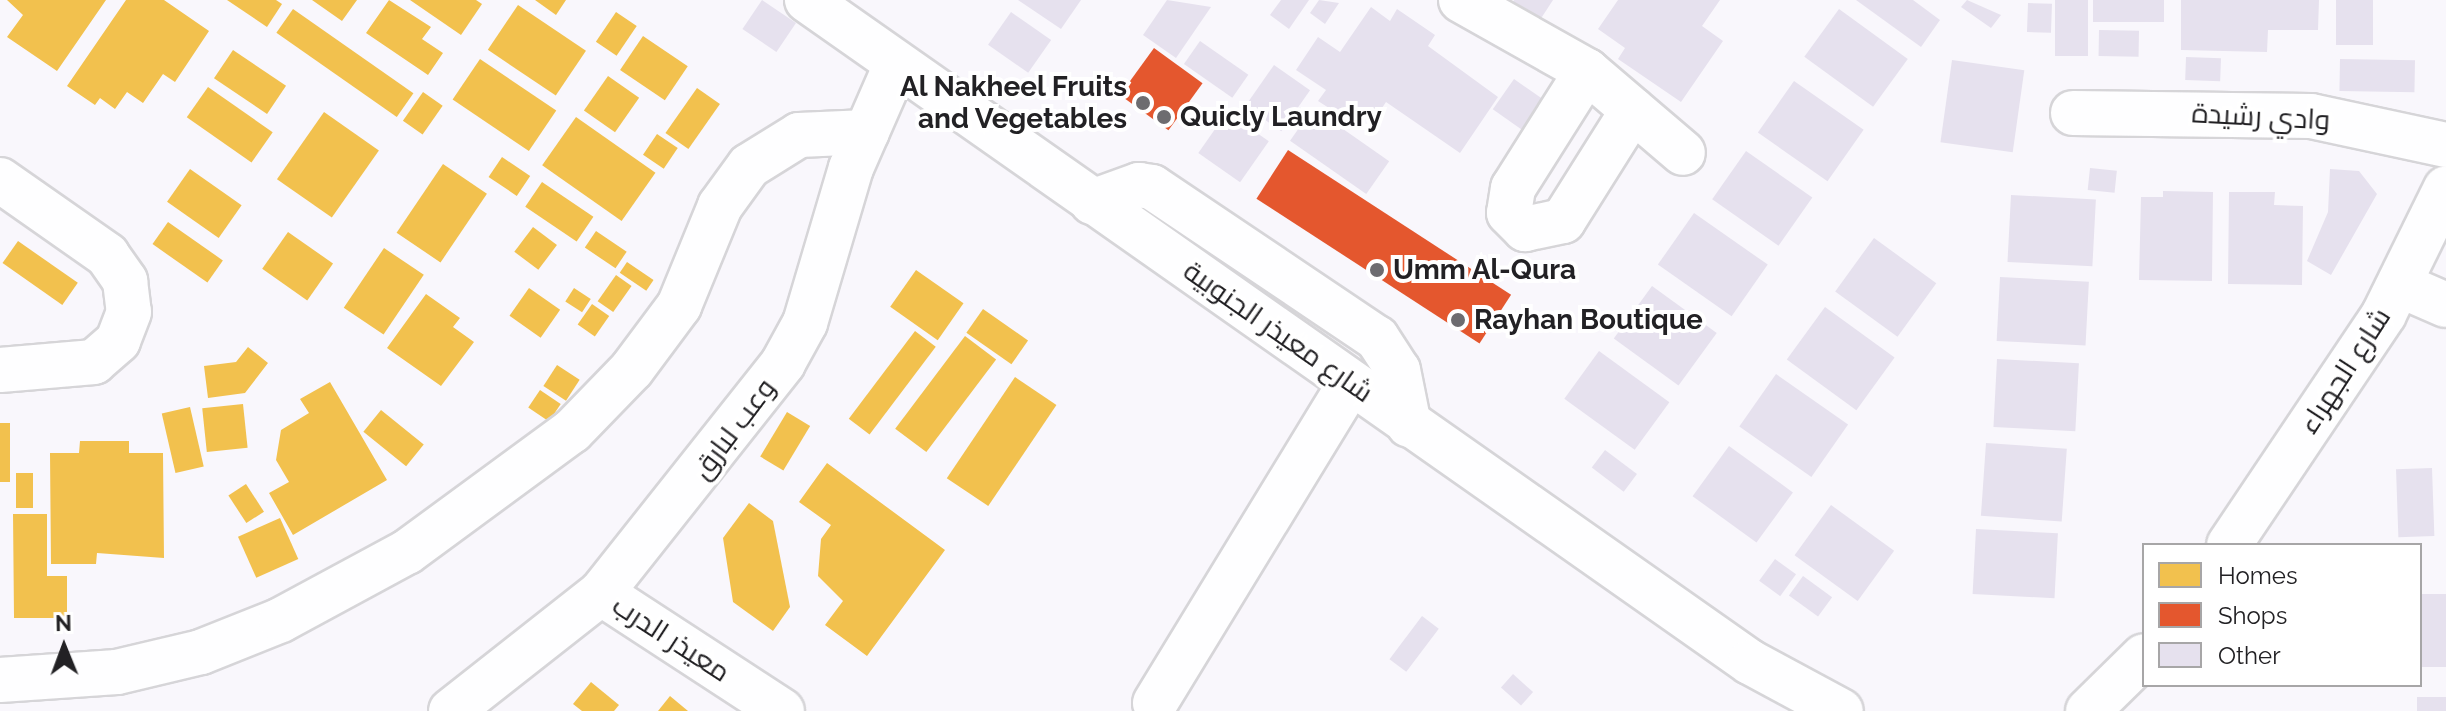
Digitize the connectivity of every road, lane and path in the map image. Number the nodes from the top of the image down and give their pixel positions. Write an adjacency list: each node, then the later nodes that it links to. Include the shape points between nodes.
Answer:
1 (807, 0): 3 (street, شارع معيذر الجنوبية)
2 (1461, 0): 4 (street)
3 (896, 65): 7 (street, وعب لبارق); 14 (street, شارع معيذر الجنوبية)
4 (1587, 71): 5 (street); 8 (street)
5 (1633, 110): 10 (street); 11 (street)
6 (2073, 113): 9 (street, وادي رشيدة, via 2311,116)
7 (867, 132): 21 (street, وعب لبارق, via 815,294 783,363); 24 (street, via 799,135 749,166 720,206 679,306 632,369 572,431 407,552 281,620 201,652 117,672)
8 (1545, 137): 11 (street, via 1575,137 1590,150); 11 (street, via 1513,188 1509,213 1525,229 1563,221)
9 (2446, 145)
10 (1683, 153)
11 (1593, 172)
12 (0, 180): 17 (street, via 107,255 125,281 129,312 118,341 94,362)
13 (2446, 188): 15 (street, شارع الجهراء)
14 (1092, 202): 18 (street, شارع معيذر الجنوبية); 19 (street, via 1152,187 1377,338 1398,370)
15 (2400, 285): 16 (street); 20 (street, شارع الجهراء)
16 (2446, 305)
17 (0, 370)
18 (1350, 383): 19 (street, شارع معيذر الجنوبية); 26 (street)
19 (1409, 425): 23 (street, شارع معيذر الجنوبية)
20 (2230, 543)
21 (601, 593): 27 (street, وعب لبارق, via 523,662); 28 (street, معيذر الدرب)
22 (2142, 658): 31 (street)
23 (1750, 662): 29 (street, شارع معيذر الجنوبية); 30 (street, شارع معيذر الجنوبية)
24 (0, 680)
25 (2142, 685): 32 (street)
26 (1155, 703)
27 (451, 711)
28 (782, 711)
29 (1797, 711)
30 (1841, 711)
31 (2088, 711)
32 (2125, 711)

